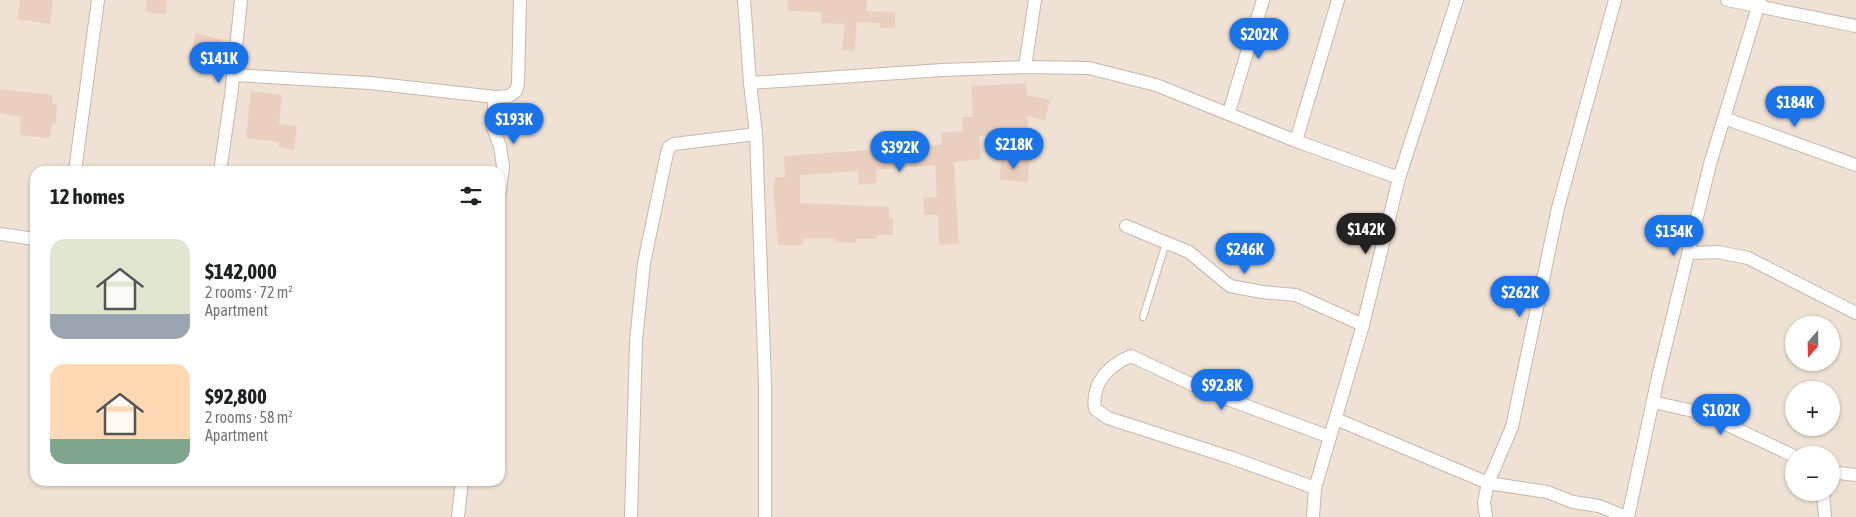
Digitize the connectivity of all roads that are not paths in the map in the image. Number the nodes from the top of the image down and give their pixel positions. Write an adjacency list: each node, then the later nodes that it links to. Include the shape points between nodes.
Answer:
1 (98, 0): 22 (street)
2 (241, 0): 14 (street)
3 (520, 0): 16 (street, via 518,84 516,91 509,96)
4 (744, 0): 15 (street)
5 (1035, 0): 13 (street)
6 (1263, 0): 17 (street)
7 (1338, 0): 20 (street)
8 (1458, 0): 25 (street)
9 (1615, 0): 40 (street, via 1556,217 1512,427)
10 (1727, 0): 11 (street)
11 (1759, 4): 12 (street); 18 (street)
12 (1856, 26)
13 (1025, 67): 15 (street); 17 (street, via 1089,68 1156,85)
14 (234, 74): 16 (street, via 370,82); 23 (street)
15 (750, 83): 19 (street)
16 (495, 97): 24 (street, via 492,125)
17 (1229, 112): 20 (street)
18 (1724, 118): 21 (street); 30 (street)
19 (756, 134): 45 (street, via 674,144 667,153 644,263 636,341); 46 (street, via 765,385)
20 (1296, 141): 25 (street)
21 (1856, 165)
22 (76, 166)
23 (221, 166)
24 (503, 166)
25 (1399, 178): 33 (street)
26 (1126, 226): 29 (street)
27 (0, 234): 28 (street)
28 (30, 238)
29 (1166, 243): 32 (lane); 33 (street, via 1189,252 1230,286 1296,295)
30 (1689, 253): 31 (street, via 1718,252 1748,258); 34 (street)
31 (1856, 313)
32 (1143, 317)
33 (1363, 326): 35 (street)
34 (1653, 402): 37 (street, via 1702,413); 49 (street)
35 (1336, 419): 36 (street); 40 (street)
36 (1330, 437): 42 (street); 42 (street, via 1206,390 1131,356 1115,363 1100,381 1093,400 1095,409 1108,418)
37 (1785, 452)
38 (1840, 473): 39 (street)
39 (1856, 475)
40 (1488, 483): 48 (street, via 1484,502); 49 (street, via 1546,492)
41 (461, 486): 44 (street)
42 (1315, 488): 47 (street)
43 (1824, 501): 50 (street)
44 (458, 517)
45 (631, 517)
46 (765, 517)
47 (1313, 517)
48 (1486, 517)
49 (1627, 517)
50 (1825, 517)

